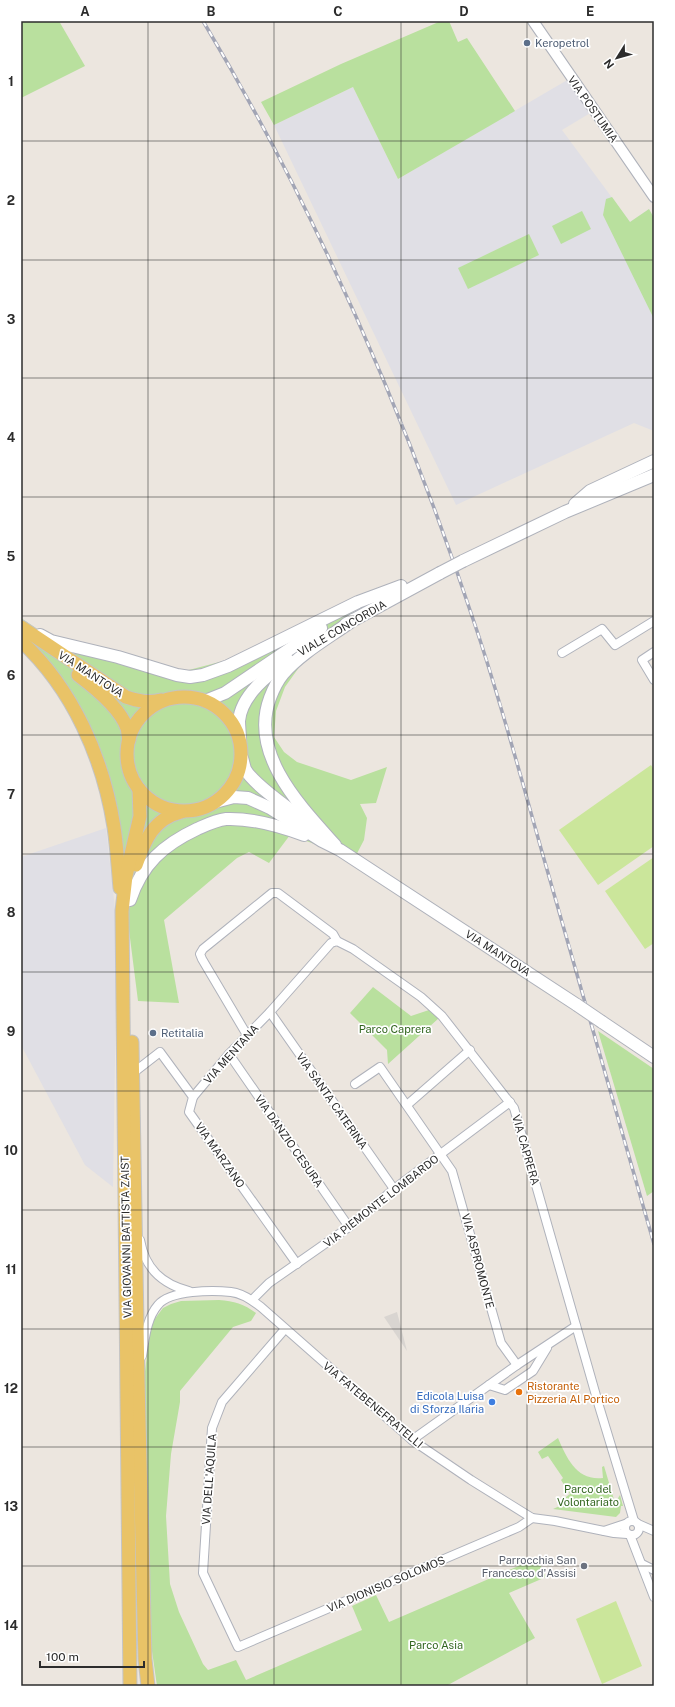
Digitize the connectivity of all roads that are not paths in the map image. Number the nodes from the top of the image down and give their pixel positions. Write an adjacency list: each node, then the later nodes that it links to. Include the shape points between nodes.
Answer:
1 (533, 21): 2 (street, VIA POSTUMIA)
2 (654, 197)
3 (654, 461): 5 (main road, VIALE CONCORDIA, via 590,491)
4 (654, 475): 5 (main road, VIALE CONCORDIA)
5 (565, 512): 6 (main road, VIALE CONCORDIA, bridge)
6 (440, 573): 7 (main road, VIALE CONCORDIA); 8 (main road, VIALE CONCORDIA)
7 (401, 586): 10 (main road, via 358,602 215,671 190,677 51,641); 17 (main road, VIALE CONCORDIA, via 324,626 225,693)
8 (353, 620): 19 (main road, VIALE CONCORDIA, via 290,659 246,700 239,720); 24 (main road, via 291,665 282,675 266,710 264,726 266,745 274,765 292,793)
9 (654, 621): 14 (street, via 615,645 602,629)
10 (21, 626): 16 (main road, VIA MANTOVA, via 126,697 152,702)
11 (21, 635): 18 (main road, VIA MANTOVA, via 92,686 121,716 127,727)
12 (21, 641): 26 (main road, via 43,664 66,696 78,715 94,753 113,826)
13 (654, 652): 15 (street, via 642,660)
14 (562, 653)
15 (654, 680)
16 (168, 699): 17 (main road, via 187,696); 18 (main road, via 157,703 143,714)
17 (206, 701): 19 (main road, via 227,716)
18 (129, 740): 21 (main road, via 129,770)
19 (240, 740): 20 (main road)
20 (242, 758): 22 (main road, via 234,783 226,794); 24 (main road, via 245,770 251,776)
21 (140, 789): 23 (main road, via 158,804); 26 (main road, VIA GIOVANNI BATTISTA ZAIST, via 140,816 126,876)
22 (215, 802): 23 (main road, via 199,809); 24 (main road, via 234,797 248,798)
23 (181, 812): 25 (main road, VIA GIOVANNI BATTISTA ZAIST, via 163,818 150,834 135,868)
24 (332, 844): 25 (main road, via 256,822 233,819 216,821 189,833 158,853 138,880); 32 (main road, VIA MANTOVA, bridge)
25 (130, 900): 33 (main road, VIA GIOVANNI BATTISTA ZAIST)
26 (122, 911): 62 (main road, VIA GIOVANNI BATTISTA ZAIST)
27 (336, 941): 28 (street, via 325,948); 29 (street, via 333,934 278,893 272,893 203,949 200,954 202,959); 30 (street, VIA CAPRERA, via 353,949 421,997 442,1016)
28 (270, 1012): 29 (street, VIA MENTANA); 39 (street, VIA SANTA CATERINA)
29 (247, 1035): 31 (street, VIA MENTANA)
30 (470, 1050): 36 (street, VIA CAPRERA); 37 (street)
31 (229, 1054): 35 (street, VIA MENTANA); 41 (street, VIA DANZIO CESURA)
32 (654, 1057)
33 (133, 1074): 35 (street, via 160,1052); 40 (main road, VIA GIOVANNI BATTISTA ZAIST)
34 (355, 1084): 37 (street, VIA ASPROMONTE, via 380,1067)
35 (193, 1098): 42 (street, VIA MARZANO, via 189,1112)
36 (510, 1102): 38 (street, VIA PIEMONTE LOMBARDO); 45 (street, VIA CAPRERA, via 514,1108)
37 (406, 1105): 38 (street, VIA ASPROMONTE)
38 (441, 1154): 39 (street, VIA PIEMONTE LOMBARDO); 48 (street, VIA ASPROMONTE, via 455,1179 501,1343)
39 (394, 1189): 41 (street, VIA PIEMONTE LOMBARDO)
40 (135, 1213): 43 (street, VIA FATEBENEFRATELLI, via 144,1257 154,1271 174,1287); 49 (main road, VIA GIOVANNI BATTISTA ZAIST)
41 (349, 1227): 42 (street, VIA PIEMONTE LOMBARDO)
42 (297, 1264): 44 (street, VIA PIEMONTE LOMBARDO, via 269,1283)
43 (194, 1292): 44 (street, VIA FATEBENEFRATELLI, via 231,1292); 49 (street, VIA FATEBENEFRATELLI, via 171,1295 153,1311 149,1320)
44 (252, 1300): 46 (street, VIA FATEBENEFRATELLI)
45 (576, 1326): 47 (street); 53 (street, VIA CAPRERA, via 627,1500)
46 (285, 1329): 51 (street, VIA FATEBENEFRATELLI); 61 (street, VIA DELL'AQUILA, via 222,1402 212,1428 203,1573)
47 (548, 1346): 48 (street); 50 (street, via 533,1371 506,1390)
48 (517, 1365): 50 (street)
49 (138, 1381): 63 (main road, VIA GIOVANNI BATTISTA ZAIST, via 145,1659)
50 (489, 1385): 51 (street)
51 (412, 1440): 52 (street, VIA FATEBENEFRATELLI)
52 (532, 1518): 54 (street, VIA FATEBENEFRATELLI); 61 (street, VIA DIONISIO SOLOMOS, via 519,1527)
53 (631, 1523): 54 (street, VIA FATEBENEFRATELLI); 55 (street); 56 (street, VIA CAPRERA, via 625,1531); 56 (street, via 639,1528)
54 (604, 1531): 56 (street, VIA FATEBENEFRATELLI)
55 (654, 1532): 56 (street, VIA FATEBENEFRATELLI)
56 (632, 1534): 57 (street)
57 (642, 1564): 58 (street); 60 (street)
58 (654, 1570)
59 (654, 1580): 60 (street)
60 (653, 1594)
61 (238, 1647)
62 (130, 1686)
63 (148, 1686)

